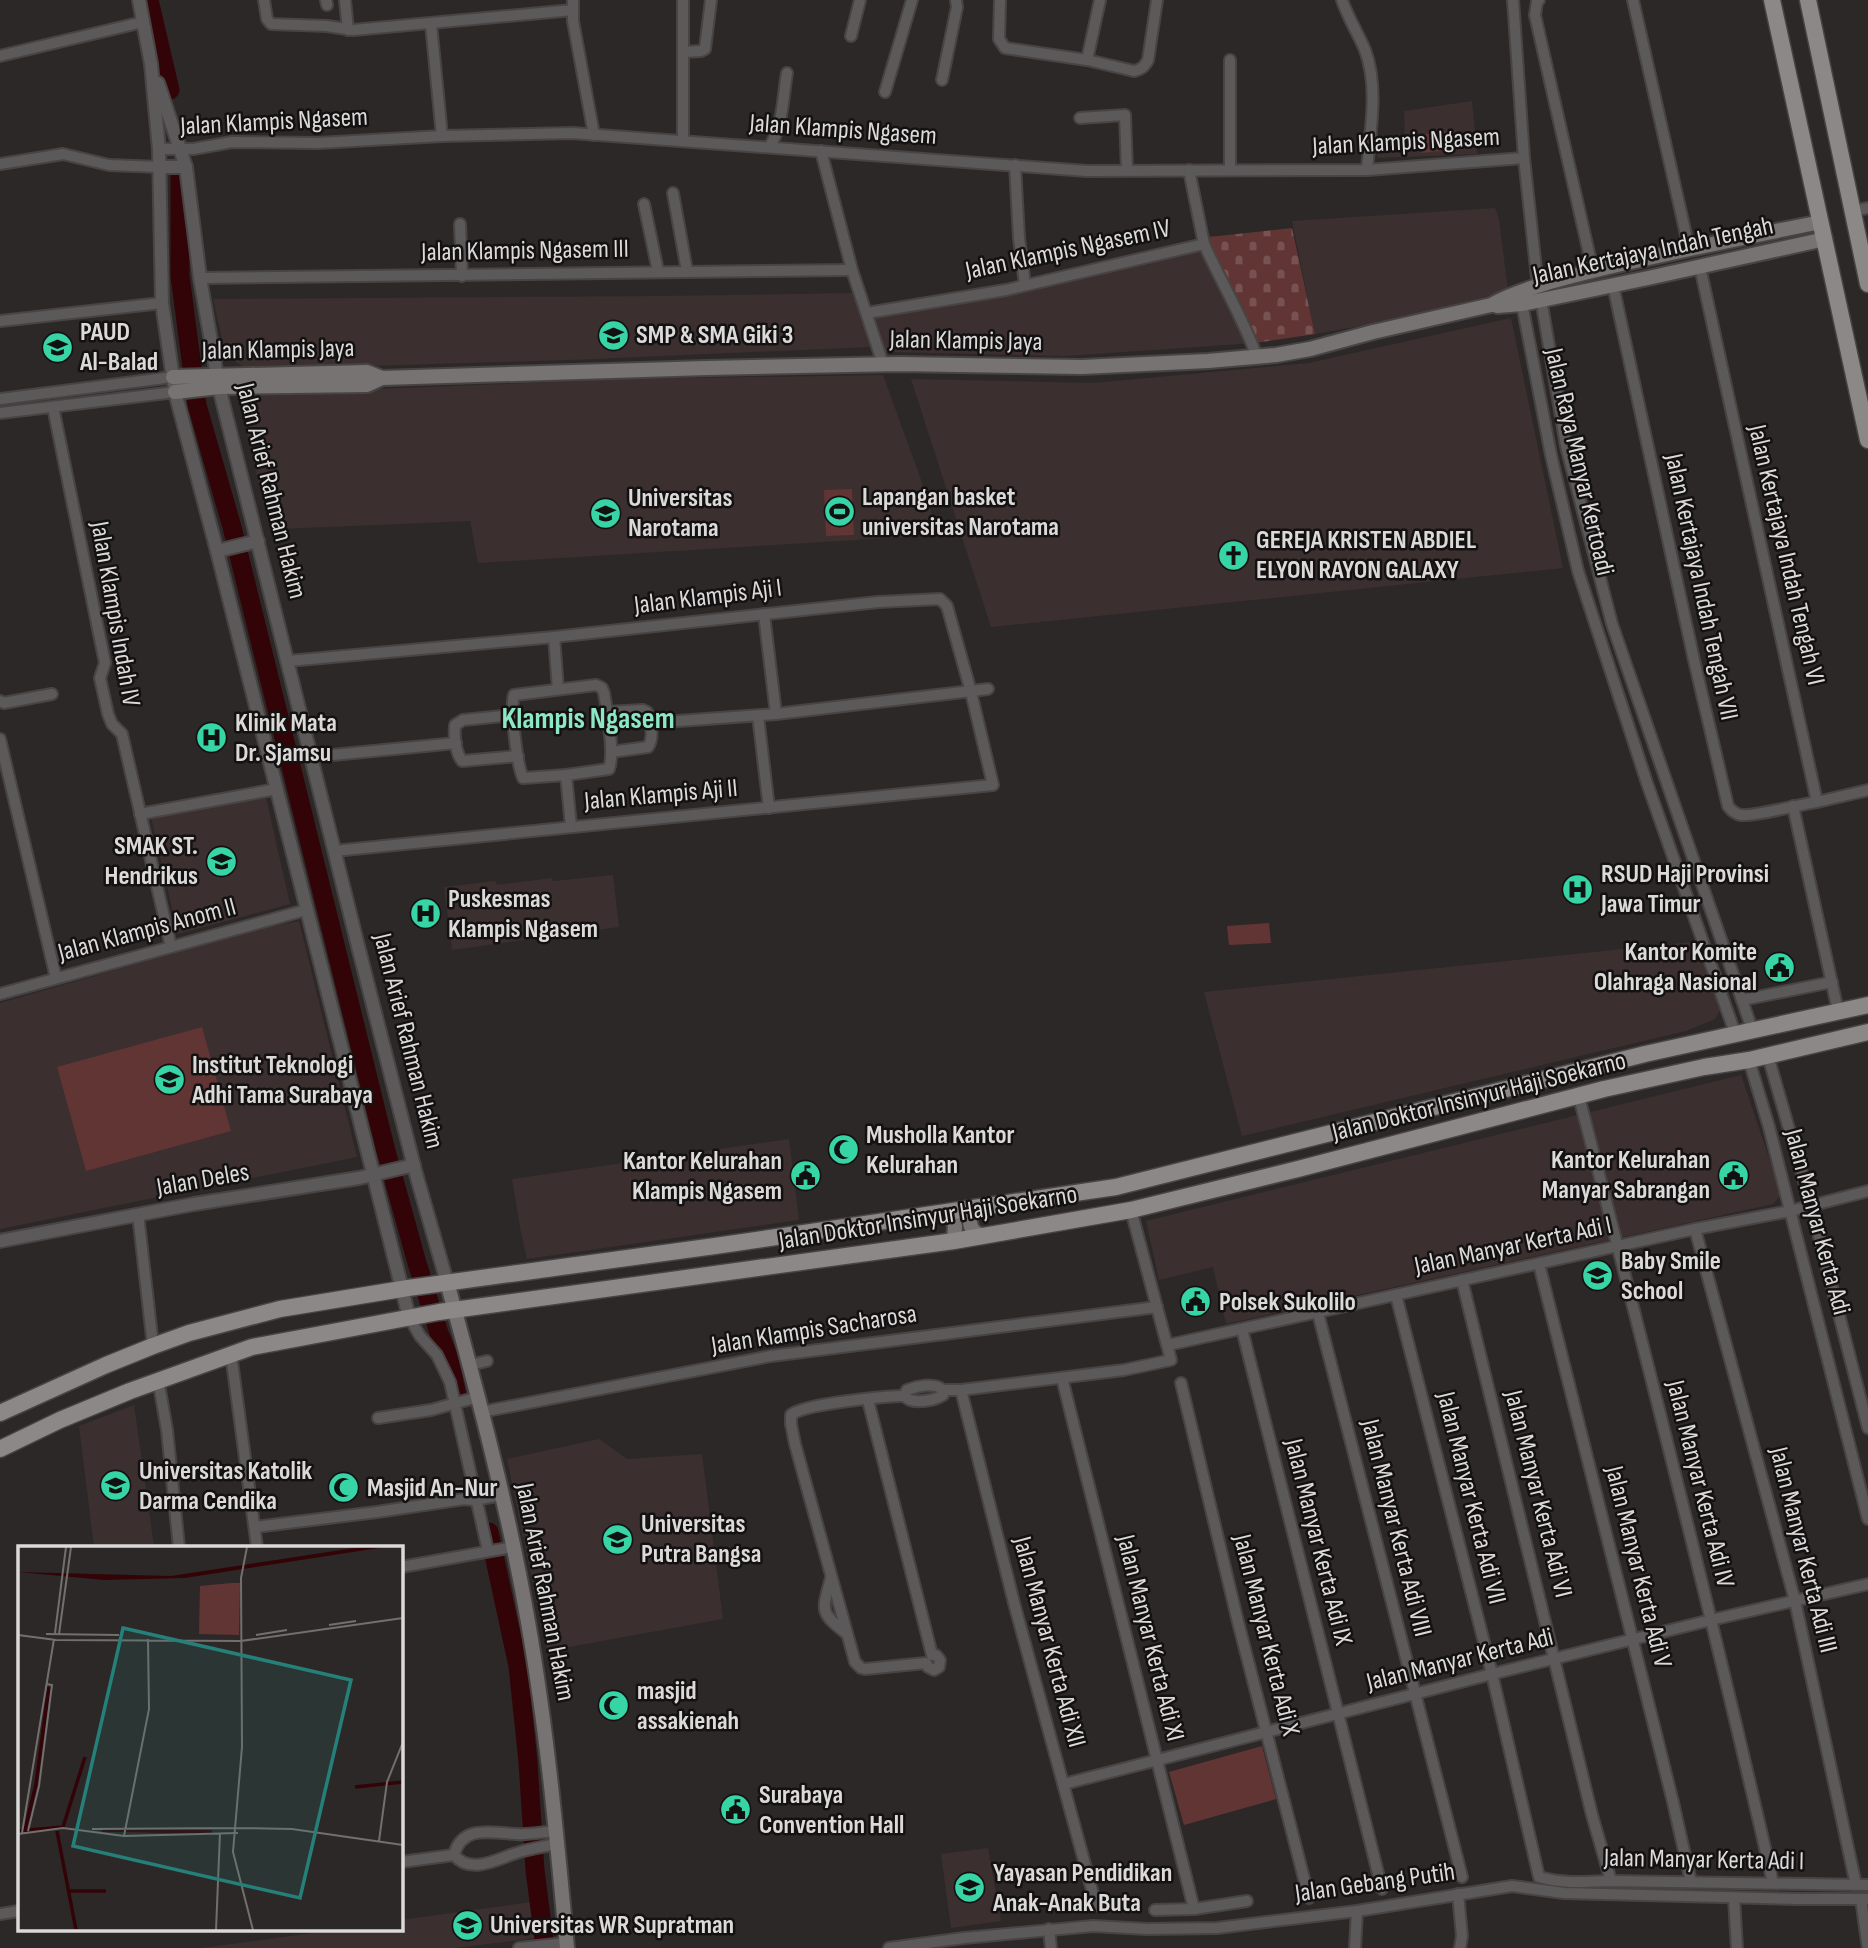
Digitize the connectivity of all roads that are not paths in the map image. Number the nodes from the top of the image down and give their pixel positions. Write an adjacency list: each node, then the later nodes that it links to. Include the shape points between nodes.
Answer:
1 (139, 0): 19 (street)
2 (264, 0): 21 (street, via 271,24)
3 (345, 0): 21 (street)
4 (683, 0): 23 (street)
5 (711, 0): 23 (street, via 705,49)
6 (860, 0): 22 (street)
7 (912, 0): 30 (street)
8 (956, 0): 29 (street)
9 (1000, 0): 25 (street, via 999,39 1004,48)
10 (1100, 0): 25 (street)
11 (1157, 0): 25 (street, via 1145,66 1134,71)
12 (1342, 0): 47 (street, via 1365,50 1372,82)
13 (1513, 0): 39 (street)
14 (1539, 0): 63 (street, via 1535,15)
15 (1633, 0): 57 (street)
16 (1772, 0): 51 (main road)
17 (1808, 0): 50 (main road)
18 (573, 5): 20 (street); 32 (street)
19 (143, 22): 24 (street); 27 (street)
20 (431, 24): 21 (street); 33 (street)
21 (348, 30)
22 (851, 36)
23 (683, 52): 34 (street)
24 (0, 56)
25 (1087, 60)
26 (1230, 61): 46 (street)
27 (151, 64): 36 (street); 37 (street, Jalan Arief Rahman Hakim)
28 (787, 73): 35 (street, via 778,128)
29 (942, 80)
30 (885, 92)
31 (1080, 118): 44 (street, via 1125,115)
32 (594, 135): 33 (street, Jalan Klampis Ngasem); 34 (street, Jalan Klampis Ngasem)
33 (442, 136): 37 (street, Jalan Klampis Ngasem, via 232,142)
34 (683, 141): 35 (street, Jalan Klampis Ngasem)
35 (769, 147): 38 (street, Jalan Klampis Ngasem)
36 (159, 149): 37 (street, Jalan Klampis Ngasem); 42 (street)
37 (181, 149): 43 (street, Jalan Arief Rahman Hakim)
38 (821, 151): 41 (street, Jalan Klampis Ngasem); 60 (street)
39 (1524, 158): 47 (street, Jalan Klampis Ngasem); 71 (street)
40 (0, 164): 42 (street, via 63,154 109,164)
41 (1015, 165): 44 (street, Jalan Klampis Ngasem); 68 (street)
42 (160, 167): 43 (street); 72 (street)
43 (186, 167): 65 (street, Jalan Arief Rahman Hakim)
44 (1127, 170): 45 (street, Jalan Klampis Ngasem)
45 (1189, 170): 46 (street, Jalan Klampis Ngasem); 56 (street, Jalan Klampis Ngasem IV)
46 (1230, 170): 47 (street, Jalan Klampis Ngasem)
47 (1367, 170)
48 (673, 193): 62 (street)
49 (644, 204): 61 (street)
50 (1860, 210): 53 (main road)
51 (1821, 222): 54 (main road, Jalan Kertajaya Indah Tengah); 55 (main road)
52 (460, 224): 64 (street)
53 (1862, 228): 67 (main road)
54 (1779, 230): 57 (main road, Jalan Kertajaya Indah Tengah); 58 (main road)
55 (1825, 239): 58 (main road, Jalan Kertajaya Indah Tengah); 84 (main road)
56 (1204, 244): 68 (street, Jalan Klampis Ngasem IV); 75 (street)
57 (1689, 248): 63 (main road, Jalan Kertajaya Indah Tengah)
58 (1783, 248): 59 (main road, Jalan Kertajaya Indah Tengah)
59 (1700, 267): 69 (main road, Jalan Kertajaya Indah Tengah); 111 (street, Jalan Kertajaya Indah Tengah VI)
60 (852, 270): 62 (street, Jalan Klampis Ngasem III); 73 (street)
61 (658, 271): 62 (street, Jalan Klampis Ngasem III); 64 (street, Jalan Klampis Ngasem III)
62 (687, 271)
63 (1593, 271): 66 (main road, Jalan Kertajaya Indah Tengah)
64 (462, 276): 65 (street, Jalan Klampis Ngasem III)
65 (200, 278): 78 (street, Jalan Arief Rahman Hakim)
66 (1565, 278): 70 (main road); 71 (main road, Jalan Kertajaya Indah Tengah)
67 (1868, 284)
68 (1025, 285): 73 (street, Jalan Klampis Ngasem IV)
69 (1613, 285): 70 (main road, Jalan Kertajaya Indah Tengah); 112 (street, Jalan Kertajaya Indah Tengah VII, via 1724,795 1732,811 1741,815)
70 (1568, 293): 71 (main road, Jalan Kertajaya Indah Tengah)
71 (1532, 296): 75 (main road, Jalan Klampis Jaya, via 1505,297 1491,305 1310,349); 88 (street, Jalan Raya Manyar Kertoadi); 88 (street, Jalan Raya Manyar Kertoadi, via 1551,455 1578,572)
72 (162, 303): 74 (street); 79 (street)
73 (867, 313): 76 (street)
74 (0, 321)
75 (1257, 357): 76 (main road, Jalan Klampis Jaya, via 1082,367)
76 (883, 364): 78 (main road, Jalan Klampis Jaya, via 383,378 367,372)
77 (136, 380): 79 (street); 80 (street); 81 (street)
78 (214, 381): 79 (main road, Jalan Klampis Jaya); 85 (street, Jalan Arief Rahman Hakim)
79 (179, 384): 80 (street); 86 (street)
80 (139, 397): 82 (street)
81 (0, 398)
82 (53, 407): 83 (street); 114 (street, Jalan Klampis Indah IV, via 104,663 100,678 110,720 122,734)
83 (0, 413)
84 (1868, 440)
85 (255, 542): 86 (street); 90 (street, Jalan Arief Rahman Hakim)
86 (217, 551): 109 (street)
87 (764, 614): 89 (street, Jalan Klampis Aji I); 93 (street, Jalan Klampis Aji I, via 940,599 947,606); 97 (street)
88 (1604, 626): 107 (street, Jalan Raya Manyar Kertoadi); 107 (street, Jalan Raya Manyar Kertoadi, via 1632,732)
89 (554, 637): 90 (street, Jalan Klampis Aji I); 91 (street)
90 (288, 661): 105 (street, Jalan Arief Rahman Hakim)
91 (558, 689): 96 (street, via 600,686); 98 (street, via 514,695)
92 (988, 689): 93 (street)
93 (971, 692): 97 (street); 108 (street, Jalan Klampis Aji I)
94 (52, 694): 95 (street)
95 (1, 704)
96 (607, 712): 100 (street, via 643,710); 103 (street)
97 (776, 714): 99 (street)
98 (513, 715): 102 (street, via 463,720 455,725); 104 (street)
99 (758, 716): 100 (street); 113 (street)
100 (650, 723): 103 (street, via 648,747)
101 (0, 738): 120 (street)
102 (456, 743): 104 (street, via 462,761); 105 (street)
103 (611, 752): 106 (street, via 609,769)
104 (518, 756): 106 (street, via 523,778)
105 (312, 757): 117 (street, Jalan Arief Rahman Hakim)
106 (566, 775): 116 (street)
107 (1657, 781): 115 (street, Jalan Raya Manyar Kertoadi); 115 (street, Jalan Raya Manyar Kertoadi)
108 (993, 785): 113 (street, Jalan Klampis Aji II)
109 (276, 789): 114 (street); 118 (street)
110 (1868, 790): 111 (street)
111 (1817, 802): 112 (street, Jalan Kertajaya Indah Tengah VII)
112 (1793, 806): 121 (street)
113 (768, 808): 116 (street, Jalan Klampis Aji II)
114 (141, 814): 119 (street, Jalan Klampis Indah IV)
115 (1669, 817): 123 (street, Jalan Raya Manyar Kertoadi); 126 (street, Jalan Raya Manyar Kertoadi)
116 (571, 827): 117 (street, Jalan Klampis Aji II)
117 (334, 851): 132 (street, Jalan Arief Rahman Hakim)
118 (306, 910): 119 (street, Jalan Klampis Anom II); 133 (street)
119 (171, 947): 120 (street, Jalan Klampis Anom II)
120 (56, 978): 122 (street, Jalan Klampis Anom II)
121 (1832, 982): 123 (street); 125 (street)
122 (0, 994)
123 (1742, 1000): 126 (street, Jalan Raya Manyar Kertoadi)
124 (1868, 1004): 125 (main road, Jalan Doktor Insinyur Haji Soekarno)
125 (1838, 1010): 126 (main road, Jalan Doktor Insinyur Haji Soekarno)
126 (1744, 1031): 129 (main road, Jalan Doktor Insinyur Haji Soekarno)
127 (1868, 1032): 128 (main road, Jalan Doktor Insinyur Haji Soekarno)
128 (1759, 1058): 131 (main road, Jalan Doktor Insinyur Haji Soekarno); 135 (street, Jalan Manyar Kerta Adi); 138 (street, Jalan Manyar Kerta Adi, via 1769,1127)
129 (1590, 1068): 130 (main road, Jalan Doktor Insinyur Haji Soekarno); 131 (main road)
130 (1572, 1072): 131 (main road); 136 (main road, Jalan Doktor Insinyur Haji Soekarno, via 1116,1186)
131 (1587, 1095): 137 (main road, Jalan Doktor Insinyur Haji Soekarno); 145 (street, Jalan Manyar Kerta Adi IV)
132 (409, 1167): 133 (street, Jalan Deles); 148 (street, Jalan Arief Rahman Hakim)
133 (379, 1174): 140 (street, Jalan Deles); 149 (street)
134 (1868, 1191): 135 (street, Jalan Manyar Kerta Adi I)
135 (1810, 1205): 138 (street, Jalan Manyar Kerta Adi I); 170 (street, Jalan Manyar Kerta Adi)
136 (976, 1207): 139 (main road, Jalan Doktor Insinyur Haji Soekarno); 142 (main road, via 969,1220)
137 (1131, 1210): 142 (main road, Jalan Doktor Insinyur Haji Soekarno); 151 (street)
138 (1793, 1211): 141 (street, Jalan Manyar Kerta Adi I); 173 (street, Jalan Manyar Kerta Adi)
139 (950, 1212): 144 (main road); 148 (main road, Jalan Doktor Insinyur Haji Soekarno)
140 (138, 1214): 143 (street, Jalan Deles); 157 (street)
141 (1695, 1229): 145 (street, Jalan Manyar Kerta Adi I); 181 (street, Jalan Manyar Kerta Adi III)
142 (980, 1235): 144 (main road, Jalan Doktor Insinyur Haji Soekarno)
143 (0, 1241)
144 (954, 1241): 152 (main road, Jalan Doktor Insinyur Haji Soekarno)
145 (1618, 1247): 146 (street, Jalan Manyar Kerta Adi I); 182 (street, Jalan Manyar Kerta Adi IV)
146 (1539, 1264): 147 (street, Jalan Manyar Kerta Adi I); 184 (street, Jalan Manyar Kerta Adi V)
147 (1462, 1280): 150 (street, Jalan Manyar Kerta Adi I); 185 (street, Jalan Manyar Kerta Adi VI)
148 (440, 1284): 149 (main road, Jalan Doktor Insinyur Haji Soekarno); 152 (main road, Jalan Arief Rahman Hakim)
149 (406, 1288): 154 (street); 157 (main road, Jalan Doktor Insinyur Haji Soekarno, via 280,1309)
150 (1396, 1295): 153 (street, Jalan Manyar Kerta Adi I); 186 (street, Jalan Manyar Kerta Adi VII)
151 (1157, 1307): 156 (street); 166 (street, Jalan Klampis Sacharosa, via 771,1356)
152 (447, 1312): 154 (main road, Jalan Doktor Insinyur Haji Soekarno); 160 (main road, Jalan Arief Rahman Hakim)
153 (1318, 1313): 155 (street, Jalan Manyar Kerta Adi I); 187 (street, Jalan Manyar Kerta Adi VIII)
154 (413, 1317): 158 (main road, Jalan Doktor Insinyur Haji Soekarno); 167 (street, via 419,1336 446,1371)
155 (1242, 1329): 156 (street, Jalan Manyar Kerta Adi I); 188 (street, Jalan Manyar Kerta Adi IX)
156 (1168, 1345): 161 (street, via 1168,1362)
157 (153, 1346): 168 (main road, Jalan Doktor Insinyur Haji Soekarno)
158 (231, 1354): 162 (main road, Jalan Doktor Insinyur Haji Soekarno); 174 (street)
159 (487, 1361): 160 (street)
160 (470, 1365): 166 (main road, Jalan Arief Rahman Hakim)
161 (1062, 1378): 164 (street); 190 (street, Jalan Manyar Kerta Adi XI)
162 (158, 1379): 171 (main road, Jalan Doktor Insinyur Haji Soekarno); 175 (street)
163 (1181, 1383): 189 (street, Jalan Manyar Kerta Adi X)
164 (961, 1390): 165 (street, via 913,1388 904,1396); 191 (street, Jalan Manyar Kerta Adi XII)
165 (868, 1400): 179 (street, via 803,1408 791,1415); 183 (street, via 908,1553 929,1659 861,1668)
166 (477, 1403): 167 (street, Jalan Klampis Sacharosa); 172 (main road, Jalan Arief Rahman Hakim)
167 (457, 1404): 169 (street, Jalan Klampis Sacharosa); 172 (street)
168 (0, 1413)
169 (378, 1418)
170 (1868, 1428)
171 (0, 1450)
172 (487, 1498): 174 (street); 177 (main road, Jalan Arief Rahman Hakim); 177 (street)
173 (1868, 1519)
174 (255, 1527): 176 (street)
175 (179, 1546)
176 (257, 1546)
177 (498, 1549): 178 (street); 193 (main road, Jalan Arief Rahman Hakim, via 538,1680)
178 (402, 1567)
179 (832, 1575): 183 (street); 183 (street, via 824,1612)
180 (1868, 1584): 181 (street, Jalan Manyar Kerta Adi)
181 (1795, 1601): 182 (street, Jalan Manyar Kerta Adi); 202 (street, Jalan Manyar Kerta Adi III)
182 (1711, 1620): 184 (street, Jalan Manyar Kerta Adi); 201 (street, Jalan Manyar Kerta Adi IV)
183 (848, 1634)
184 (1633, 1640): 185 (street, Jalan Manyar Kerta Adi); 200 (street, Jalan Manyar Kerta Adi V)
185 (1554, 1659): 186 (street, Jalan Manyar Kerta Adi); 199 (street, Jalan Manyar Kerta Adi VI)
186 (1492, 1675): 187 (street, Jalan Manyar Kerta Adi); 198 (street, Jalan Manyar Kerta Adi VII)
187 (1414, 1695): 188 (street, Jalan Manyar Kerta Adi); 197 (street, Jalan Manyar Kerta Adi VIII)
188 (1338, 1714): 189 (street, Jalan Manyar Kerta Adi); 204 (street, Jalan Manyar Kerta Adi IX)
189 (1267, 1732): 190 (street, Jalan Manyar Kerta Adi); 206 (street, Jalan Manyar Kerta Adi X)
190 (1158, 1761): 191 (street, Jalan Manyar Kerta Adi); 211 (street, Jalan Manyar Kerta Adi XI)
191 (1064, 1784): 210 (street, Jalan Manyar Kerta Adi XII)
192 (513, 1834): 193 (street); 194 (street); 195 (street, via 472,1834 461,1841)
193 (556, 1837): 194 (street); 217 (main road, Jalan Arief Rahman Hakim)
194 (516, 1853): 195 (street, via 479,1865 459,1862)
195 (454, 1855): 196 (street)
196 (402, 1862)
197 (1462, 1877)
198 (1539, 1877): 199 (street, Jalan Manyar Kerta Adi I, via 1577,1883)
199 (1611, 1881): 200 (street, Jalan Manyar Kerta Adi I)
200 (1691, 1882): 201 (street, Jalan Manyar Kerta Adi I)
201 (1773, 1883): 202 (street, Jalan Manyar Kerta Adi I)
202 (1856, 1885): 203 (street, Jalan Manyar Kerta Adi I)
203 (1868, 1885)
204 (1382, 1889)
205 (1458, 1894): 207 (street, Jalan Gebang Putih, via 1512,1886 1563,1894); 213 (street, Jalan Gebang Putih); 223 (street)
206 (1309, 1898)
207 (1734, 1898): 208 (street, Jalan Gebang Putih); 224 (street)
208 (1865, 1899): 225 (street)
209 (1247, 1901): 211 (street)
210 (1096, 1905)
211 (1194, 1909): 212 (street)
212 (1155, 1910)
213 (1357, 1910): 216 (street, Jalan Gebang Putih, via 1217,1928); 222 (street)
214 (18, 1912): 215 (street)
215 (0, 1914)
216 (1049, 1929): 218 (street, Jalan Gebang Putih); 221 (street)
217 (563, 1945): 219 (street)
218 (934, 1945): 220 (street, Jalan Gebang Putih)
219 (525, 1947)
220 (889, 1948)
221 (1051, 1948)
222 (1355, 1948)
223 (1460, 1948)
224 (1737, 1948)
225 (1868, 1948)

